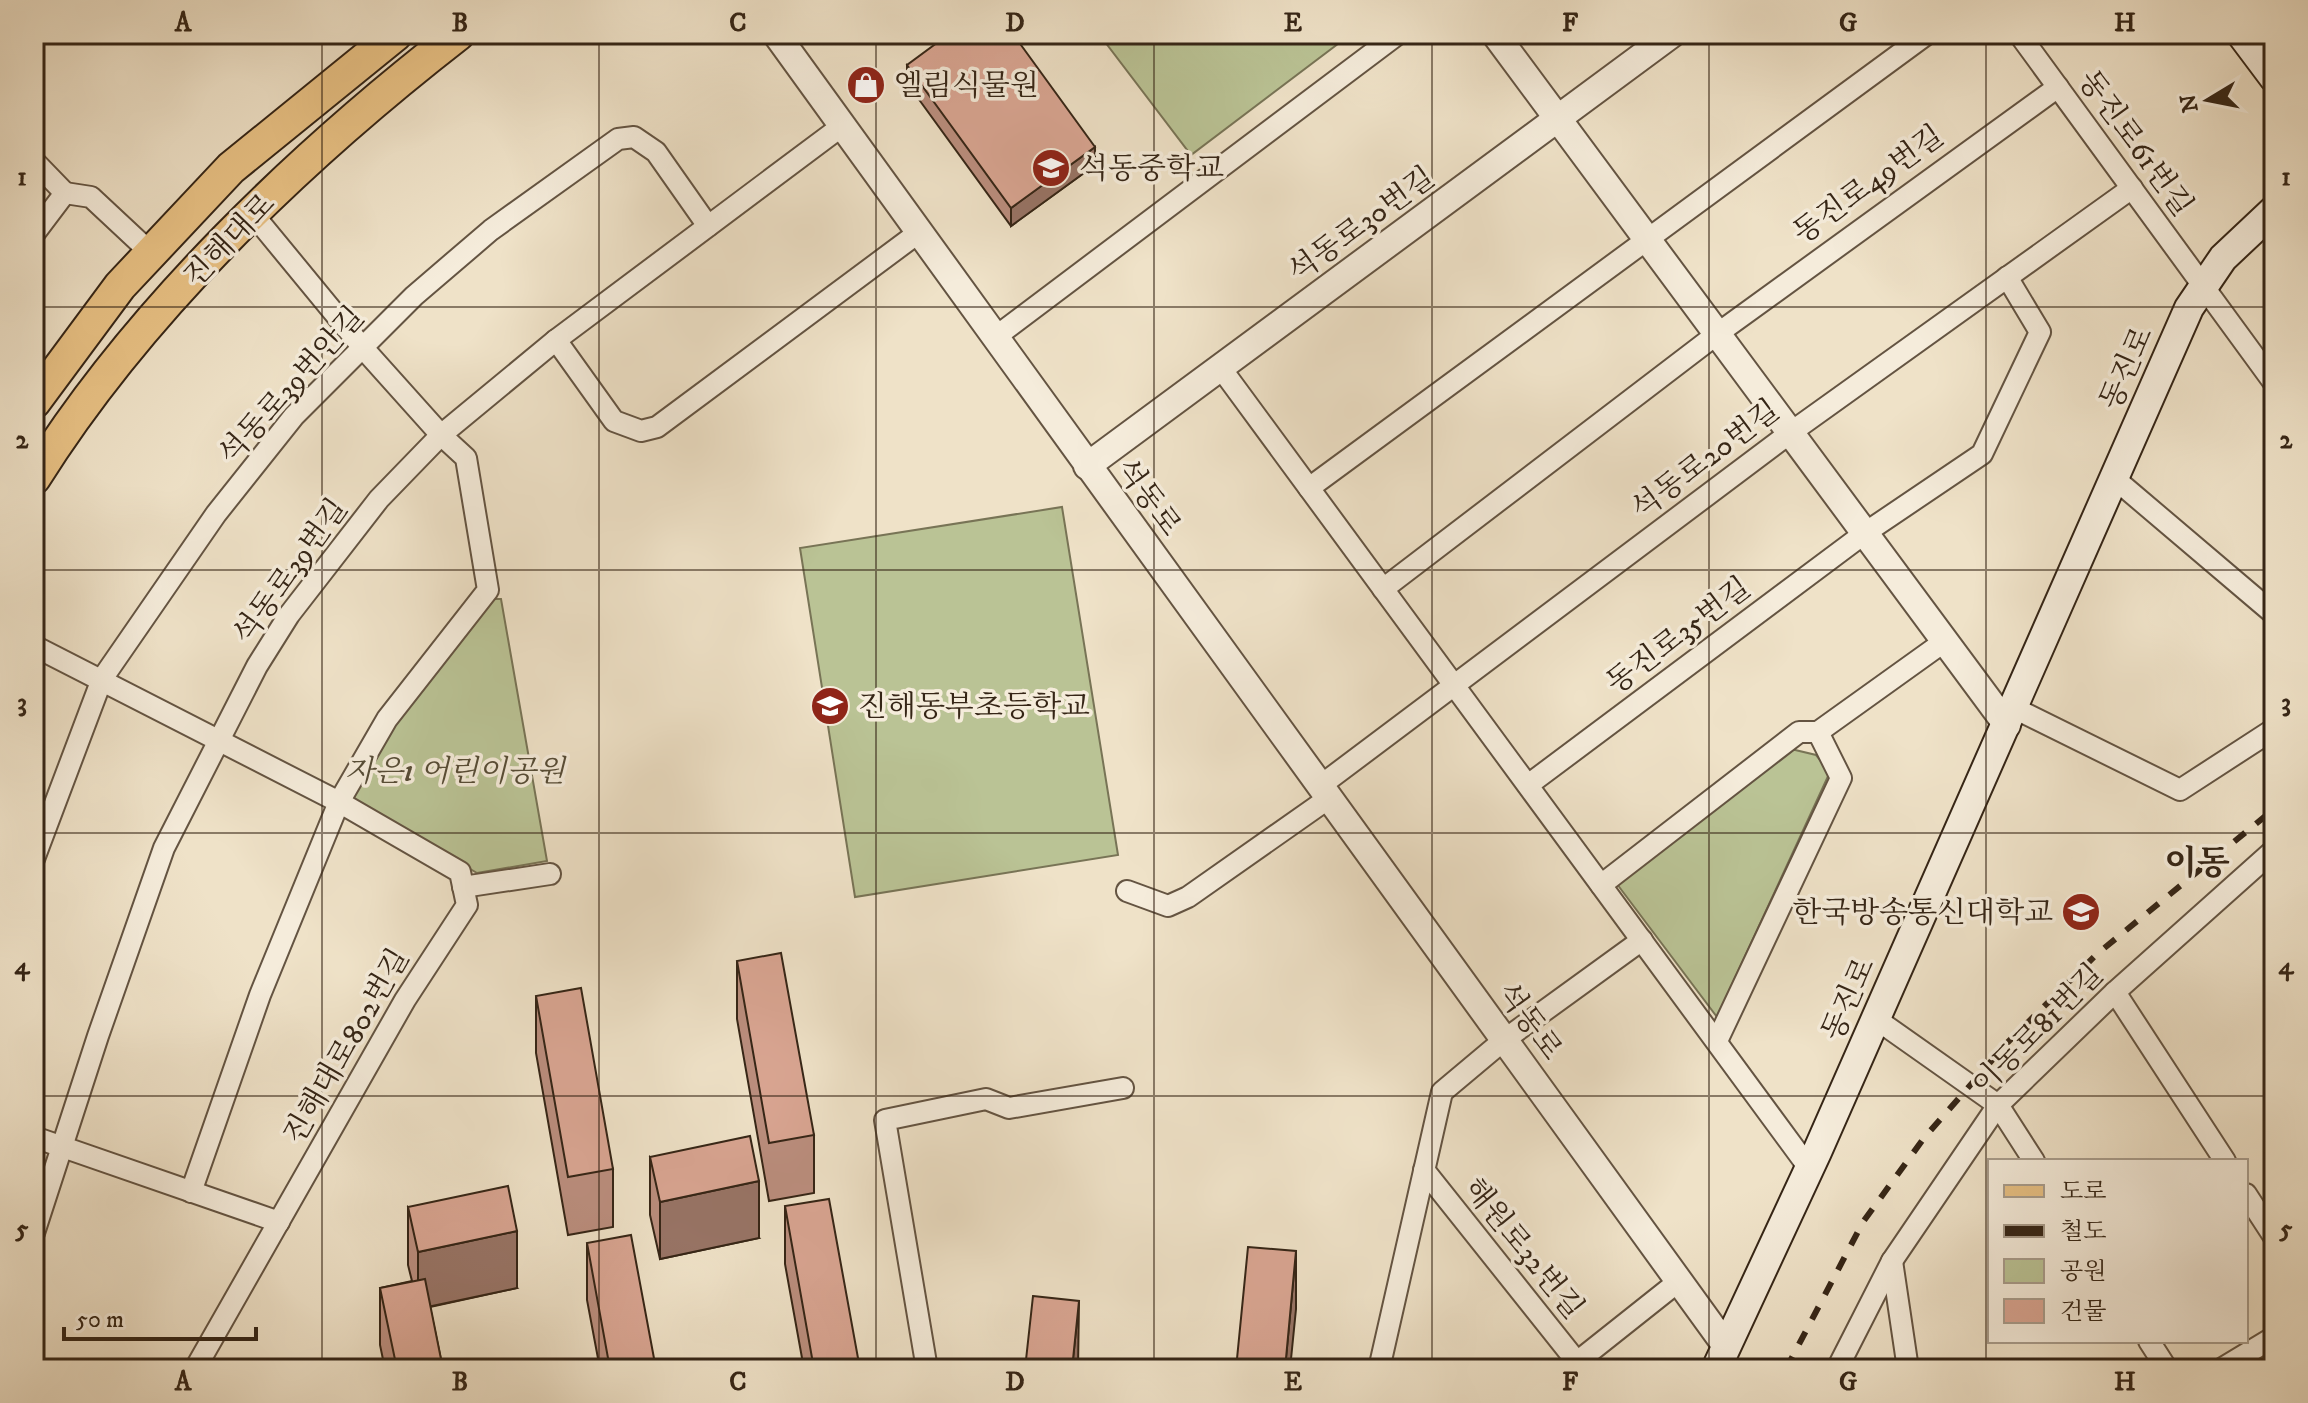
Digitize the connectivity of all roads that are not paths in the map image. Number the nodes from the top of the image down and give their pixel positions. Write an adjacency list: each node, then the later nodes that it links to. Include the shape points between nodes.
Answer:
1 (396, 34): 23 (main road, 진해대로, via 231,168)
2 (458, 34): 18 (main road, 진해대로)
3 (776, 34): 13 (street, 석동로)
4 (1398, 34): 27 (street)
5 (1495, 34): 12 (street)
6 (1672, 34): 12 (street, 석동로30번길)
7 (1927, 34): 22 (street)
8 (2019, 34): 11 (street, 동진로61번길)
9 (2241, 34): 10 (main road)
10 (2274, 78)
11 (2058, 87): 15 (street, 동진로61번길); 26 (street, 동진로49번길)
12 (1558, 119): 22 (street); 30 (street, 석동로30번길)
13 (842, 126): 19 (street, 석동로39번길); 20 (street, 석동로)
14 (34, 161): 16 (street)
15 (2132, 188): 24 (street, 석동로20번길); 25 (street, 동진로61번길)
16 (65, 193): 21 (street); 23 (street, via 91,197)
17 (2274, 210): 25 (main road, 동진로, via 2223,258)
18 (252, 213): 29 (street); 36 (main road, 진해대로, via 157,316)
19 (708, 226): 28 (street, 석동로39번길); 29 (street, 석동로39번안길, via 656,152 634,137 618,139 491,230)
20 (918, 233): 27 (street, 석동로); 28 (street, via 657,427 641,431 614,421)
21 (34, 234)
22 (1646, 238): 26 (street); 38 (street)
23 (151, 253): 32 (main road, 진해대로, via 120,286)
24 (2007, 277): 33 (street, 석동로20번길); 39 (street, via 2040,332 1982,454)
25 (2204, 287): 31 (street); 37 (main road, 동진로, via 2189,308)
26 (1717, 334): 33 (street); 40 (street)
27 (994, 338): 35 (street, 석동로)
28 (556, 340): 34 (street, 석동로39번길)
29 (363, 348): 34 (street); 44 (street, 석동로39번안길, via 294,416 216,514)
30 (1220, 367): 35 (street, 석동로30번길); 38 (street)
31 (2274, 383)
32 (34, 402)
33 (1790, 433): 39 (street); 45 (street, 석동로20번길)
34 (441, 435): 49 (street, 석동로39번길, via 379,499 289,615); 52 (street, via 466,458 488,590 387,719)
35 (1087, 466): 51 (street, 석동로)
36 (34, 478)
37 (2115, 479): 41 (street); 46 (main road, 동진로)
38 (1309, 488): 40 (street)
39 (1865, 533): 42 (street); 50 (street, 동진로35번길)
40 (1383, 589): 45 (street)
41 (2274, 614)
42 (1945, 641): 46 (street); 48 (street)
43 (34, 646): 44 (street)
44 (102, 679): 49 (street); 54 (street, 석동로39번안길)
45 (1454, 685): 50 (street); 51 (street, 석동로20번길)
46 (2010, 716): 47 (street, via 2180,790); 61 (main road, 동진로)
47 (2274, 729)
48 (1818, 732): 56 (street, via 1799,732); 63 (street, via 1841,778)
49 (220, 741): 52 (street); 67 (street, 석동로39번길, via 164,848)
50 (1528, 785): 56 (street)
51 (1324, 792): 58 (street, via 1188,897 1168,906); 62 (street, 석동로)
52 (339, 802): 57 (street, via 460,872); 72 (street, via 260,995)
53 (2274, 850): 60 (street, 이동로81번길)
54 (34, 859)
55 (550, 874): 57 (street)
56 (1601, 885): 59 (street)
57 (463, 887): 74 (street, 진해대로802번길, via 467,905 405,1000)
58 (1127, 891)
59 (1642, 940): 62 (street, 해원로32번길); 63 (street)
60 (2115, 992): 65 (street, 이동로81번길); 69 (street)
61 (1876, 1019): 65 (street); 70 (main road, 동진로)
62 (1504, 1040): 71 (street, 해원로32번길, via 1442,1092); 78 (street, 석동로)
63 (1717, 1041): 70 (street)
64 (1123, 1088): 84 (street, via 1009,1108 986,1099 885,1120)
65 (1998, 1105): 68 (street); 77 (street, 이동로81번길)
66 (34, 1137): 67 (street)
67 (62, 1147): 72 (street); 75 (street, 석동로39번길)
68 (2033, 1159)
69 (2224, 1159)
70 (1809, 1168): 81 (main road, 동진로)
71 (1424, 1170): 82 (street, 해원로32번길); 85 (street, 해원로32번길)
72 (191, 1192): 74 (street)
73 (2248, 1197): 76 (street)
74 (279, 1222): 83 (street, 진해대로802번길)
75 (34, 1233)
76 (2274, 1237)
77 (1892, 1261): 86 (street, 이동로81번길); 87 (street)
78 (1679, 1281): 81 (street, 석동로); 82 (street)
79 (2274, 1337): 89 (street)
80 (2150, 1343): 88 (street)
81 (1721, 1357)
82 (1576, 1366)
83 (195, 1369)
84 (927, 1369)
85 (1379, 1369)
86 (1837, 1369)
87 (1908, 1369)
88 (2167, 1369)
89 (2221, 1369)

